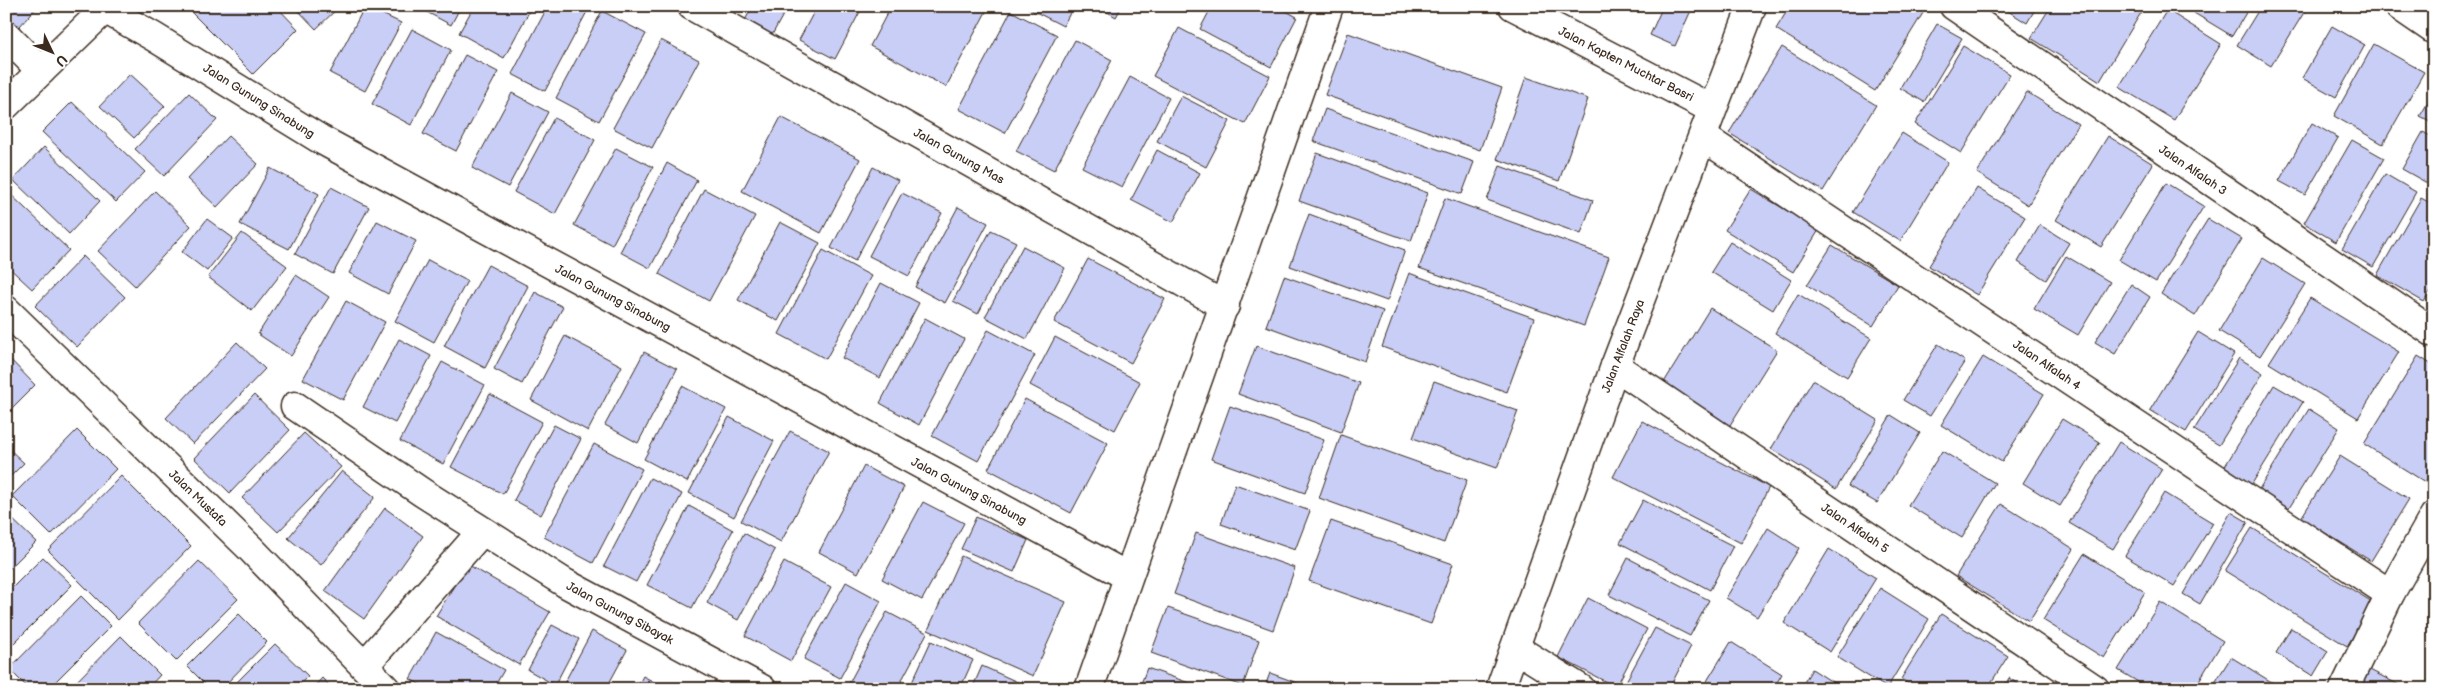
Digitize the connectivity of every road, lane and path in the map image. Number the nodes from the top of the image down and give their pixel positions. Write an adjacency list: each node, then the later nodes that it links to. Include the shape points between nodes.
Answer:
1 (692, 6): 14 (street, Jalan Gunung Mas)
2 (1329, 6): 14 (street)
3 (1513, 6): 12 (street, Jalan Kapten Muchtar Basri)
4 (1752, 6): 12 (street, Jalan Alfalah Raya)
5 (1954, 6): 16 (street, Jalan Alfalah 3)
6 (2399, 6): 8 (street)
7 (107, 8): 10 (street); 21 (street, Jalan Gunung Sinabung, via 320,139)
8 (2434, 30)
9 (6, 36): 10 (street)
10 (41, 71): 11 (street)
11 (6, 105)
12 (1712, 109): 13 (street, Jalan Alfalah Raya)
13 (1703, 137): 17 (street, Jalan Alfalah Raya); 22 (street, Jalan Alfalah 4)
14 (1226, 306): 21 (street)
15 (6, 310): 24 (street, Jalan Mustafa, via 250,548)
16 (2434, 333)
17 (1615, 366): 23 (street, Jalan Alfalah Raya); 30 (street, Jalan Alfalah 5)
18 (295, 406): 20 (street, Jalan Gunung Sibayak)
19 (2434, 516): 22 (street)
20 (482, 531): 24 (street); 26 (street, Jalan Gunung Sibayak, via 565,583)
21 (1127, 576): 27 (street)
22 (2390, 594): 31 (street)
23 (1515, 648): 28 (street, Jalan Alfalah Raya); 29 (street)
24 (364, 666): 25 (street, Jalan Mustafa)
25 (386, 689)
26 (762, 689)
27 (1089, 689)
28 (1500, 689)
29 (1581, 689)
30 (2095, 689)
31 (2344, 689)

